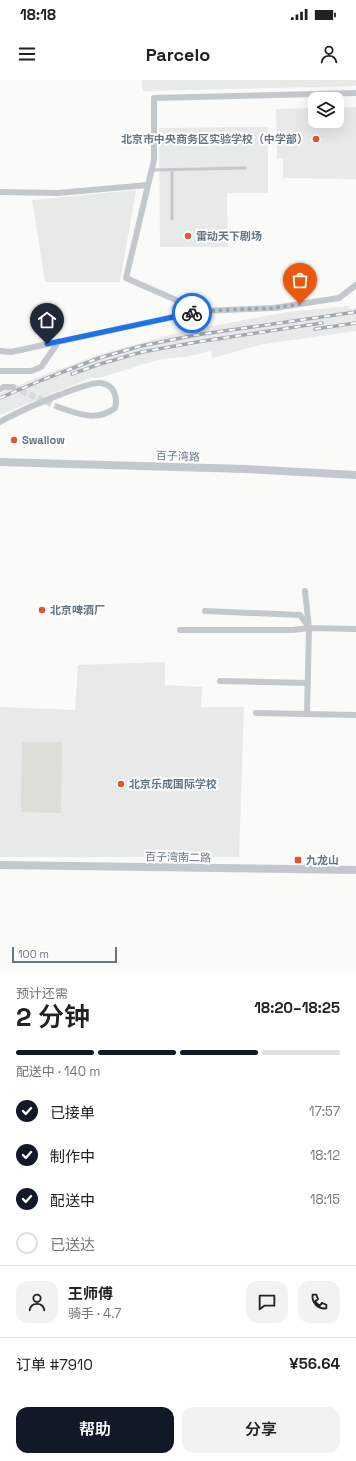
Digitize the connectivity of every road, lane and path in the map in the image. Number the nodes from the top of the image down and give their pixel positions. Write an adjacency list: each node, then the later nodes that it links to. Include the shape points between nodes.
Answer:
1 (356, 93): 3 (street, via 154,98)
2 (245, 168): 4 (lane)
3 (152, 170): 4 (lane); 5 (street)
4 (172, 170): 7 (lane)
5 (148, 185): 6 (street, via 58,193); 9 (street, via 126,278)
6 (0, 192)
7 (172, 219)
8 (356, 285): 9 (street, via 339,298 274,308)
9 (201, 311): 10 (street)
10 (59, 341): 11 (street, via 11,352); 12 (street, via 41,367 30,371)
11 (0, 351)
12 (0, 372)
13 (13, 387): 14 (street)
14 (0, 389)
15 (58, 407): 16 (street, via 84,416 107,415 115,408 117,401 110,386 100,383 87,384)
16 (0, 422)
17 (0, 462): 18 (street, 百子湾路)
18 (356, 475)
19 (305, 592): 21 (street)
20 (205, 611): 21 (street, via 300,615)
21 (309, 628): 22 (street); 23 (street); 25 (street)
22 (356, 629)
23 (180, 630)
24 (220, 681): 25 (street)
25 (308, 683): 27 (street)
26 (256, 713): 27 (street)
27 (307, 714): 28 (street)
28 (356, 715)
29 (0, 865): 30 (street, 百子湾南二路)
30 (356, 870)

